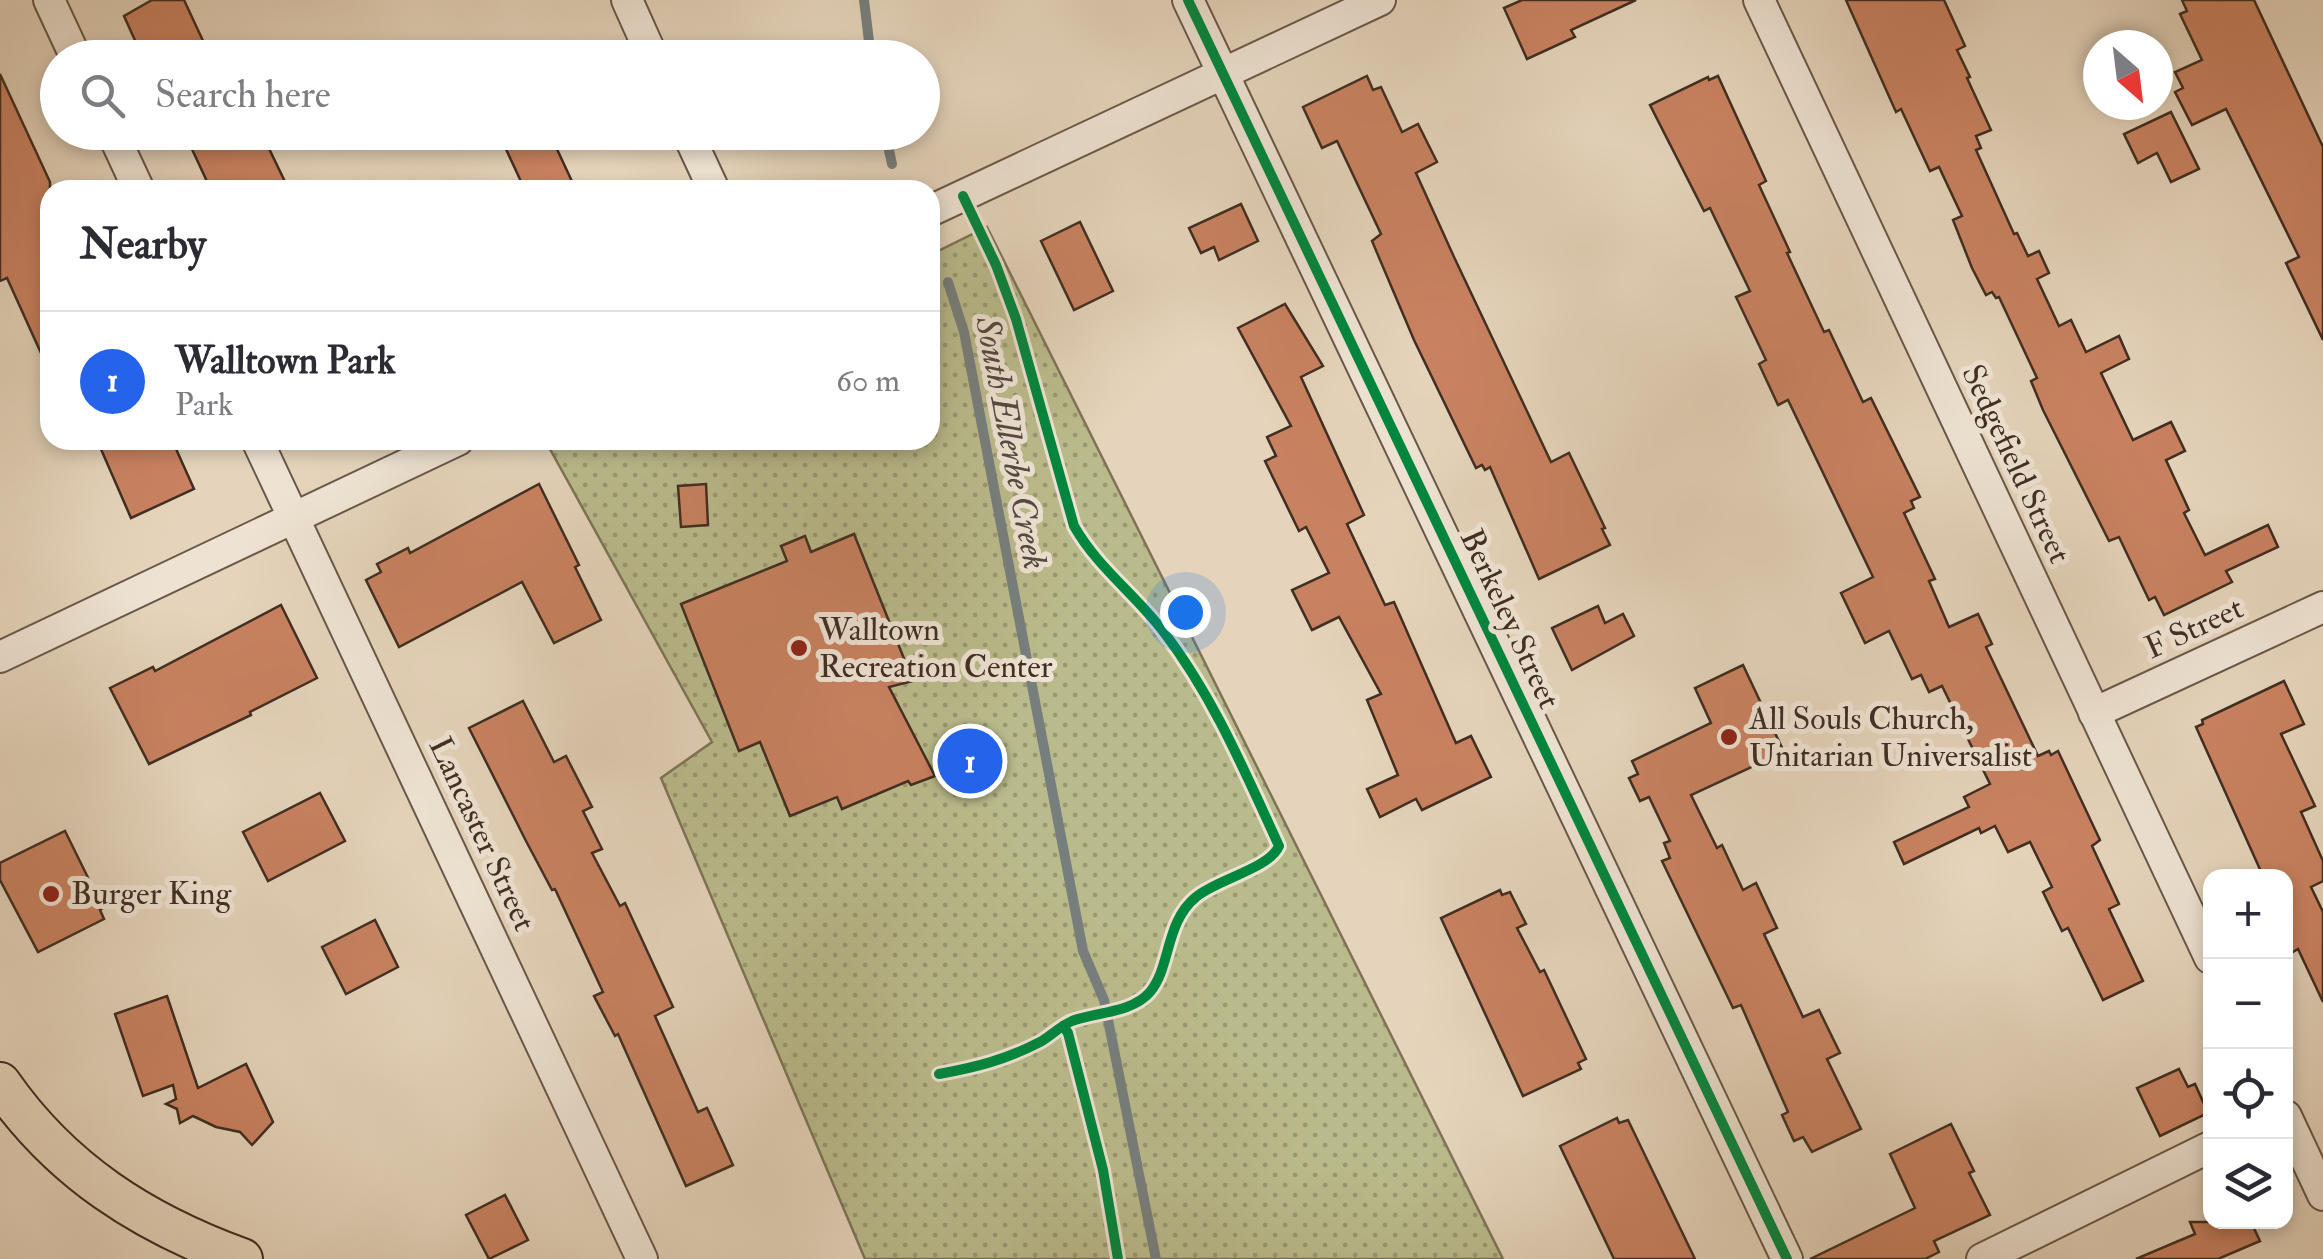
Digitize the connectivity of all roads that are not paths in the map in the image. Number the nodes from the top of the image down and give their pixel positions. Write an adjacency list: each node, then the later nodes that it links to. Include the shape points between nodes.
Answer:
1 (49, 0): 6 (street)
2 (626, 0): 7 (street)
3 (1188, 0): 8 (street, Berkeley Street)
4 (1380, 0): 8 (street)
5 (1758, 0): 19 (street, Sedgefield Street)
6 (68, 40)
7 (645, 40)
8 (1223, 73): 13 (street); 27 (street, Berkeley Street)
9 (120, 150): 11 (street)
10 (696, 150): 12 (street)
11 (134, 180)
12 (710, 180)
13 (940, 207)
14 (262, 450): 16 (street, Lancaster Street)
15 (436, 450): 16 (street)
16 (294, 516): 18 (street); 26 (street, Lancaster Street)
17 (2323, 607): 19 (street, F Street)
18 (0, 658)
19 (2094, 714): 20 (street, Sedgefield Street)
20 (2203, 943)
21 (0, 1083): 25 (main road, via 49,1141 126,1207)
22 (2293, 1131): 24 (street)
23 (2203, 1151): 28 (street)
24 (2323, 1195)
25 (242, 1259)
26 (642, 1259)
27 (1787, 1259)
28 (1982, 1259)

